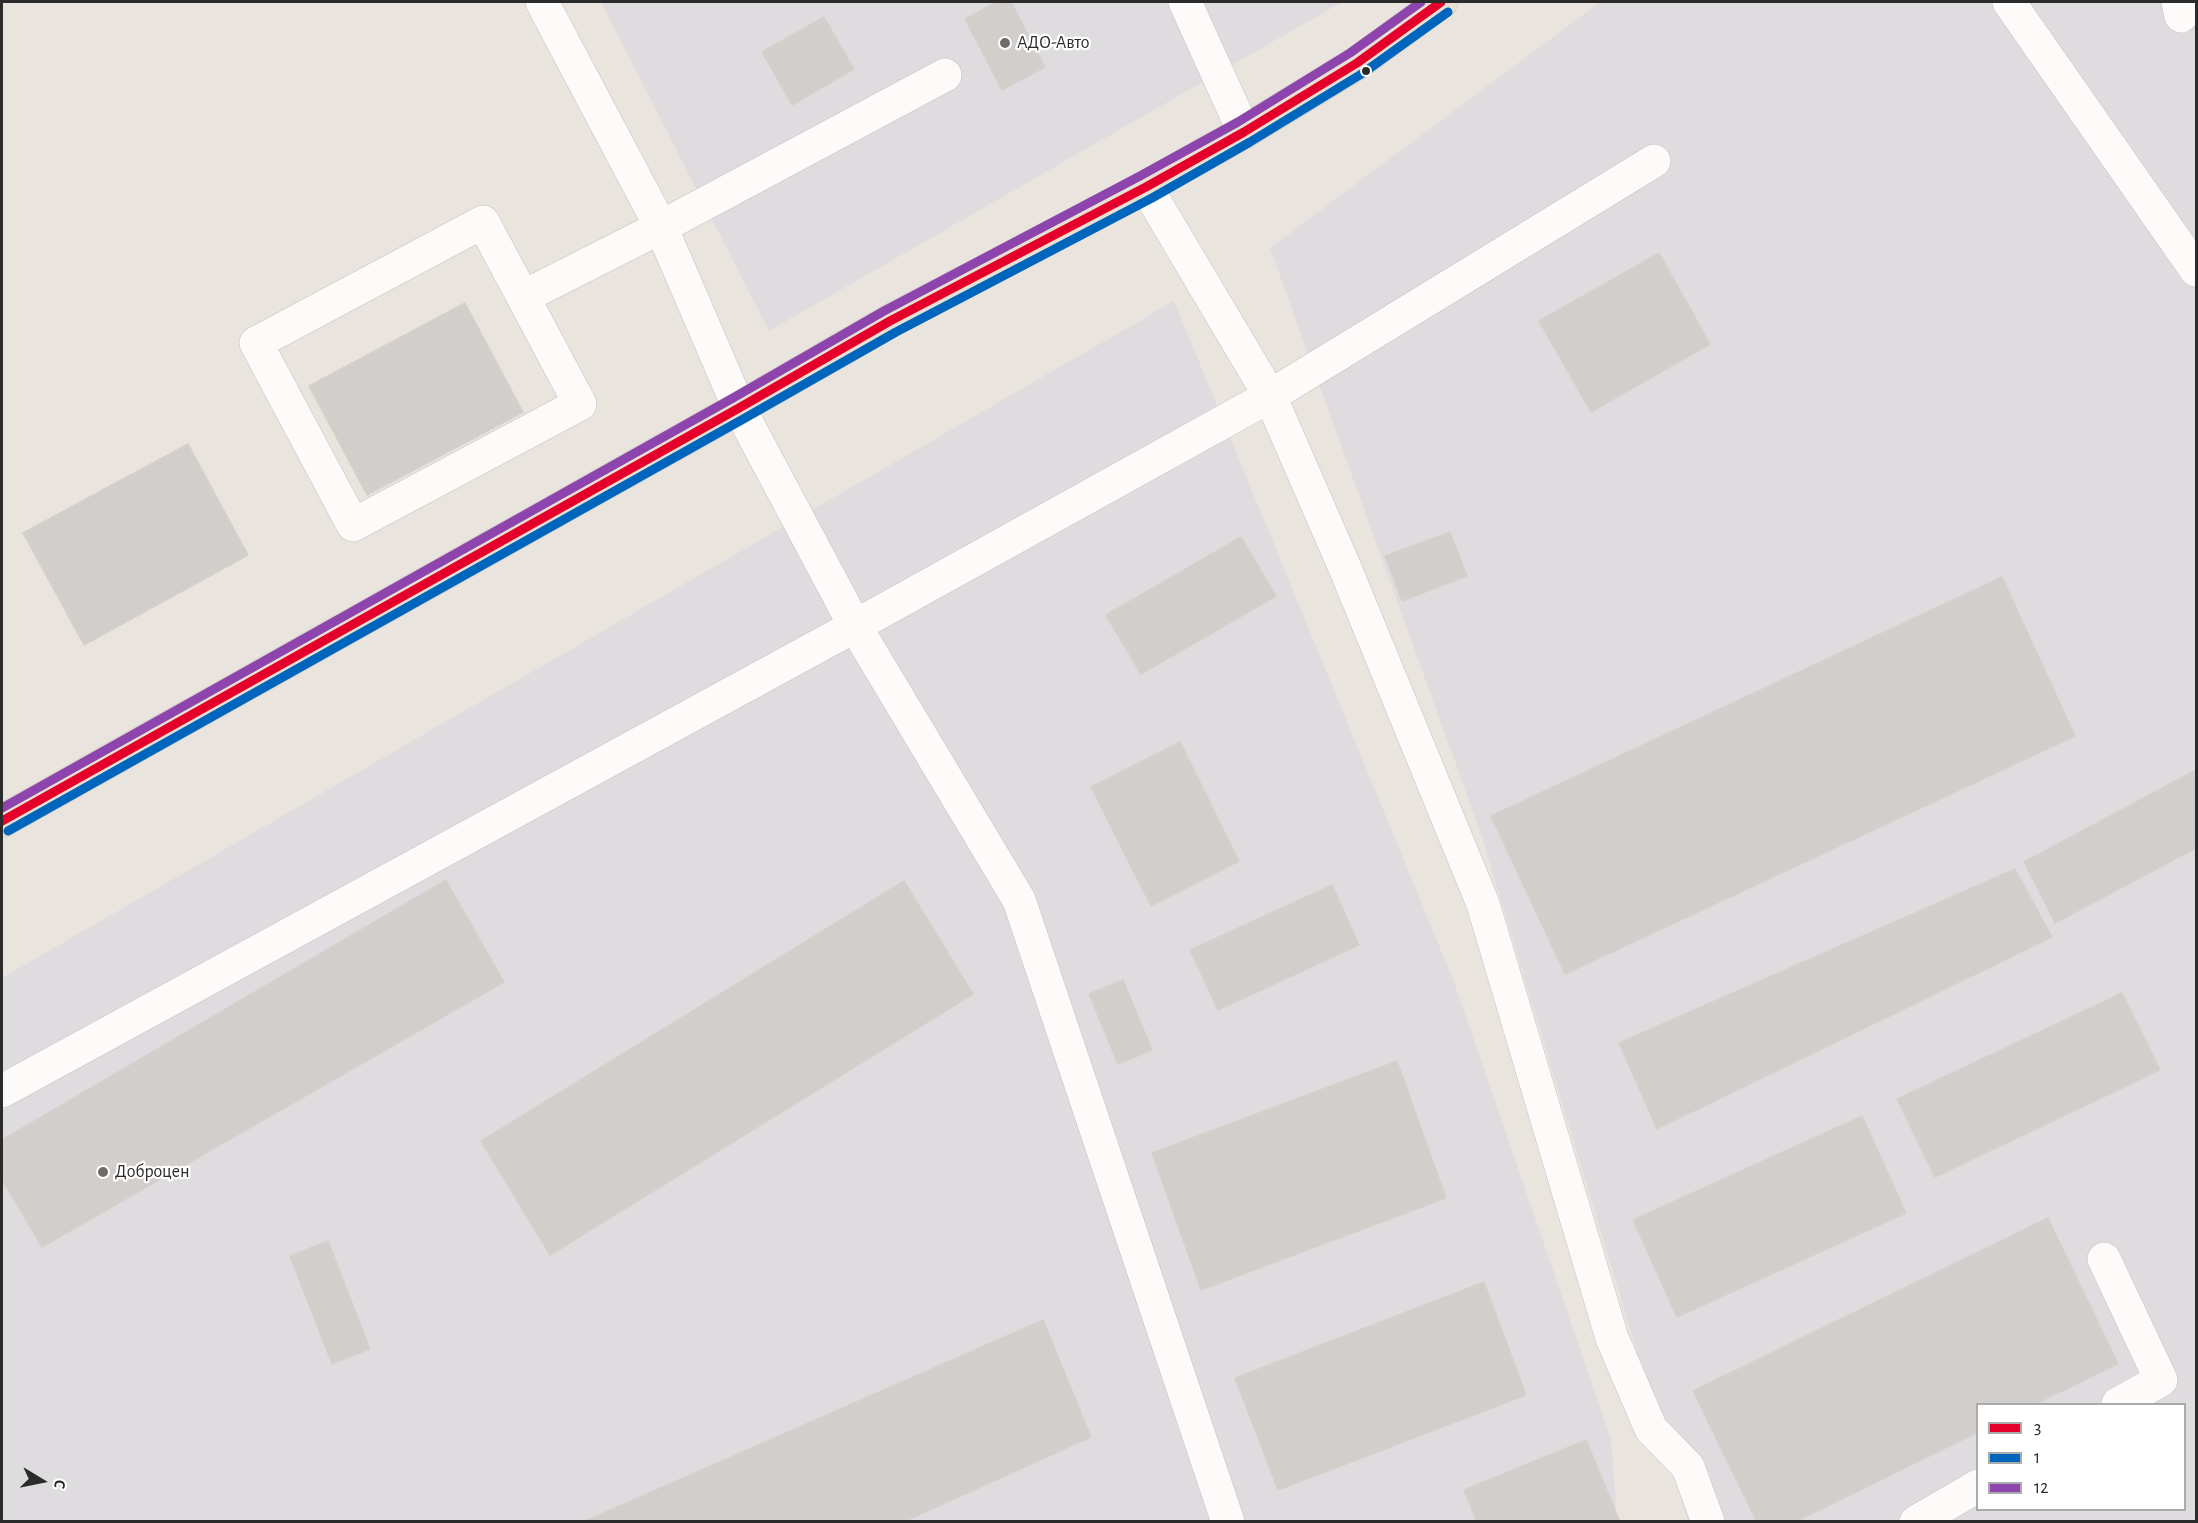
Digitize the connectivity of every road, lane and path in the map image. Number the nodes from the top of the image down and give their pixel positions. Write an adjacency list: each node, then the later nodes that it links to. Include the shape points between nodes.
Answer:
1 (542, 2): 11 (lane)
2 (1185, 2): 8 (lane)
3 (1441, 2): 8 (main road, via 1357,63)
4 (2009, 2): 12 (lane)
5 (2178, 2): 6 (lane, via 2181,16)
6 (2196, 2)
7 (945, 75): 11 (lane)
8 (1244, 132): 10 (main road)
9 (1654, 161): 14 (lane)
10 (1146, 187): 14 (lane); 15 (main road, via 890,321)
11 (662, 227): 13 (lane); 15 (lane)
12 (2196, 270)
13 (522, 297): 13 (lane, via 483,222 256,343 353,525 580,404)
14 (1270, 396): 16 (lane); 23 (lane, via 1483,904 1612,1338 1651,1429 1688,1467)
15 (739, 408): 16 (lane); 17 (main road)
16 (855, 626): 18 (lane); 22 (lane, via 1019,900)
17 (2, 821)
18 (2, 1091)
19 (2104, 1259): 20 (lane, via 2161,1380)
20 (2120, 1403)
21 (1976, 1487): 24 (lane)
22 (1228, 1521)
23 (1708, 1521)
24 (1916, 1521)

